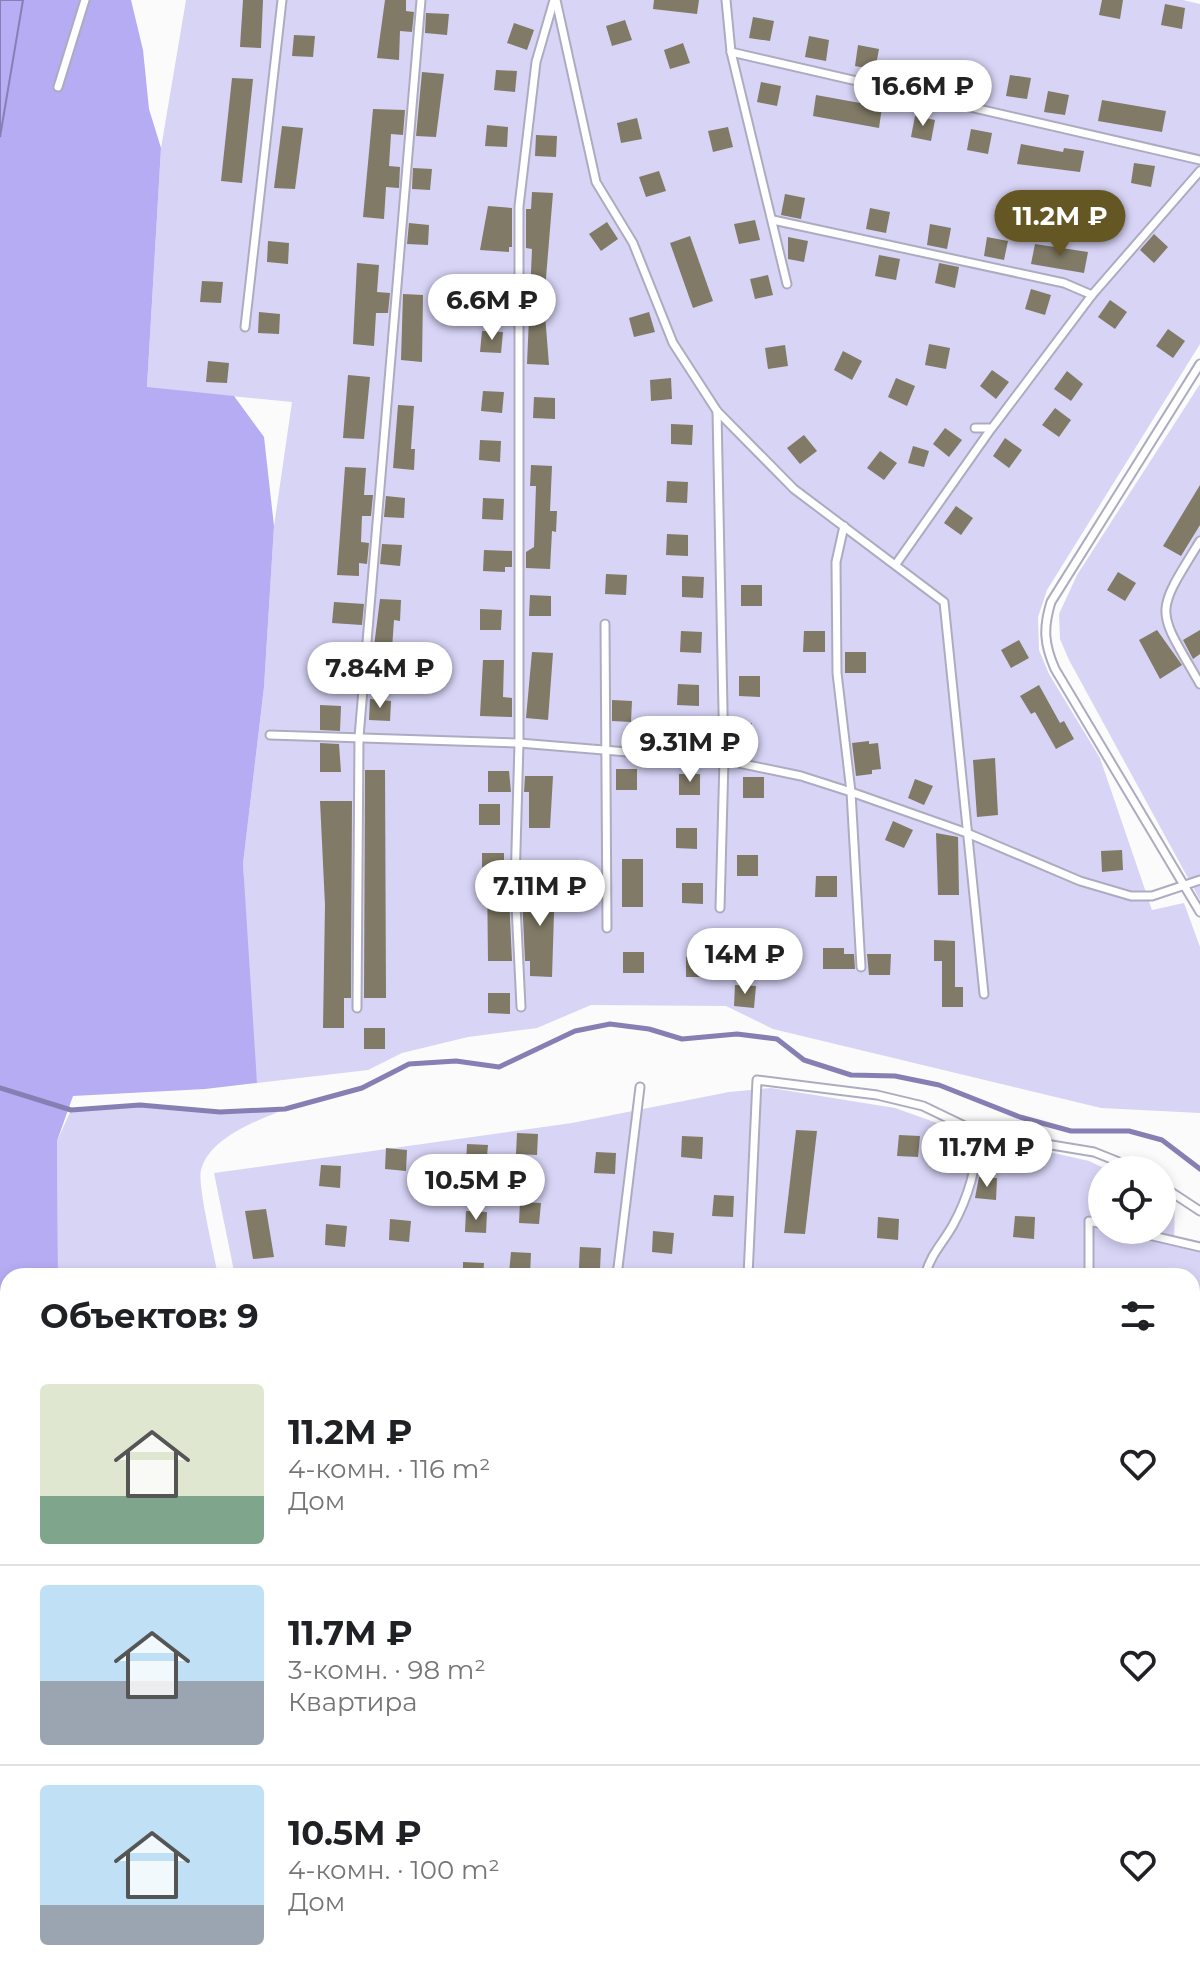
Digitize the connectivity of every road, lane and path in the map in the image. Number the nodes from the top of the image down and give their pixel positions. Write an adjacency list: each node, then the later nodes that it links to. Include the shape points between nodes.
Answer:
1 (85, 0): 7 (lane)
2 (282, 0): 13 (lane)
3 (421, 0): 24 (lane)
4 (555, 0): 15 (lane, via 596,182 633,243 673,343); 25 (lane, via 536,62 519,206)
5 (726, 0): 6 (lane)
6 (731, 52): 8 (lane); 10 (lane)
7 (58, 87)
8 (1200, 160)
9 (1200, 171): 12 (lane)
10 (773, 220): 11 (lane); 12 (lane, via 1064,283)
11 (787, 284)
12 (1092, 295): 17 (lane)
13 (245, 327)
14 (1200, 364): 31 (lane, via 1051,602 1044,625 1045,647 1055,669)
15 (717, 411): 18 (lane, via 794,489); 27 (lane)
16 (975, 428): 17 (lane)
17 (992, 428): 20 (lane)
18 (844, 526): 20 (lane); 28 (lane, via 836,562 837,673)
19 (1200, 541): 22 (lane, via 1164,608 1165,623)
20 (896, 564): 29 (lane, via 944,602)
21 (605, 624): 26 (lane)
22 (1200, 684)
23 (270, 735): 24 (lane)
24 (359, 737): 25 (lane); 38 (lane)
25 (519, 743): 26 (lane); 37 (lane, via 515,885)
26 (605, 748): 27 (lane); 34 (lane)
27 (724, 760): 28 (lane); 32 (lane)
28 (851, 792): 29 (lane); 35 (lane)
29 (967, 833): 31 (lane, via 1080,881 1131,896); 36 (lane)
30 (1200, 880): 31 (lane)
31 (1185, 886): 33 (lane)
32 (720, 908)
33 (1200, 912)
34 (607, 928)
35 (861, 967)
36 (984, 994)
37 (521, 1007)
38 (357, 1008)
39 (640, 1087): 47 (lane)
40 (979, 1133): 41 (lane); 48 (lane, via 923,1106 877,1095 757,1080); 49 (lane, via 970,1188)
41 (1104, 1156)
42 (1176, 1195): 43 (lane)
43 (1200, 1211)
44 (1176, 1241): 46 (lane)
45 (1089, 1244): 50 (lane)
46 (1200, 1247)
47 (618, 1268)
48 (748, 1268)
49 (927, 1268)
50 (1089, 1268)

